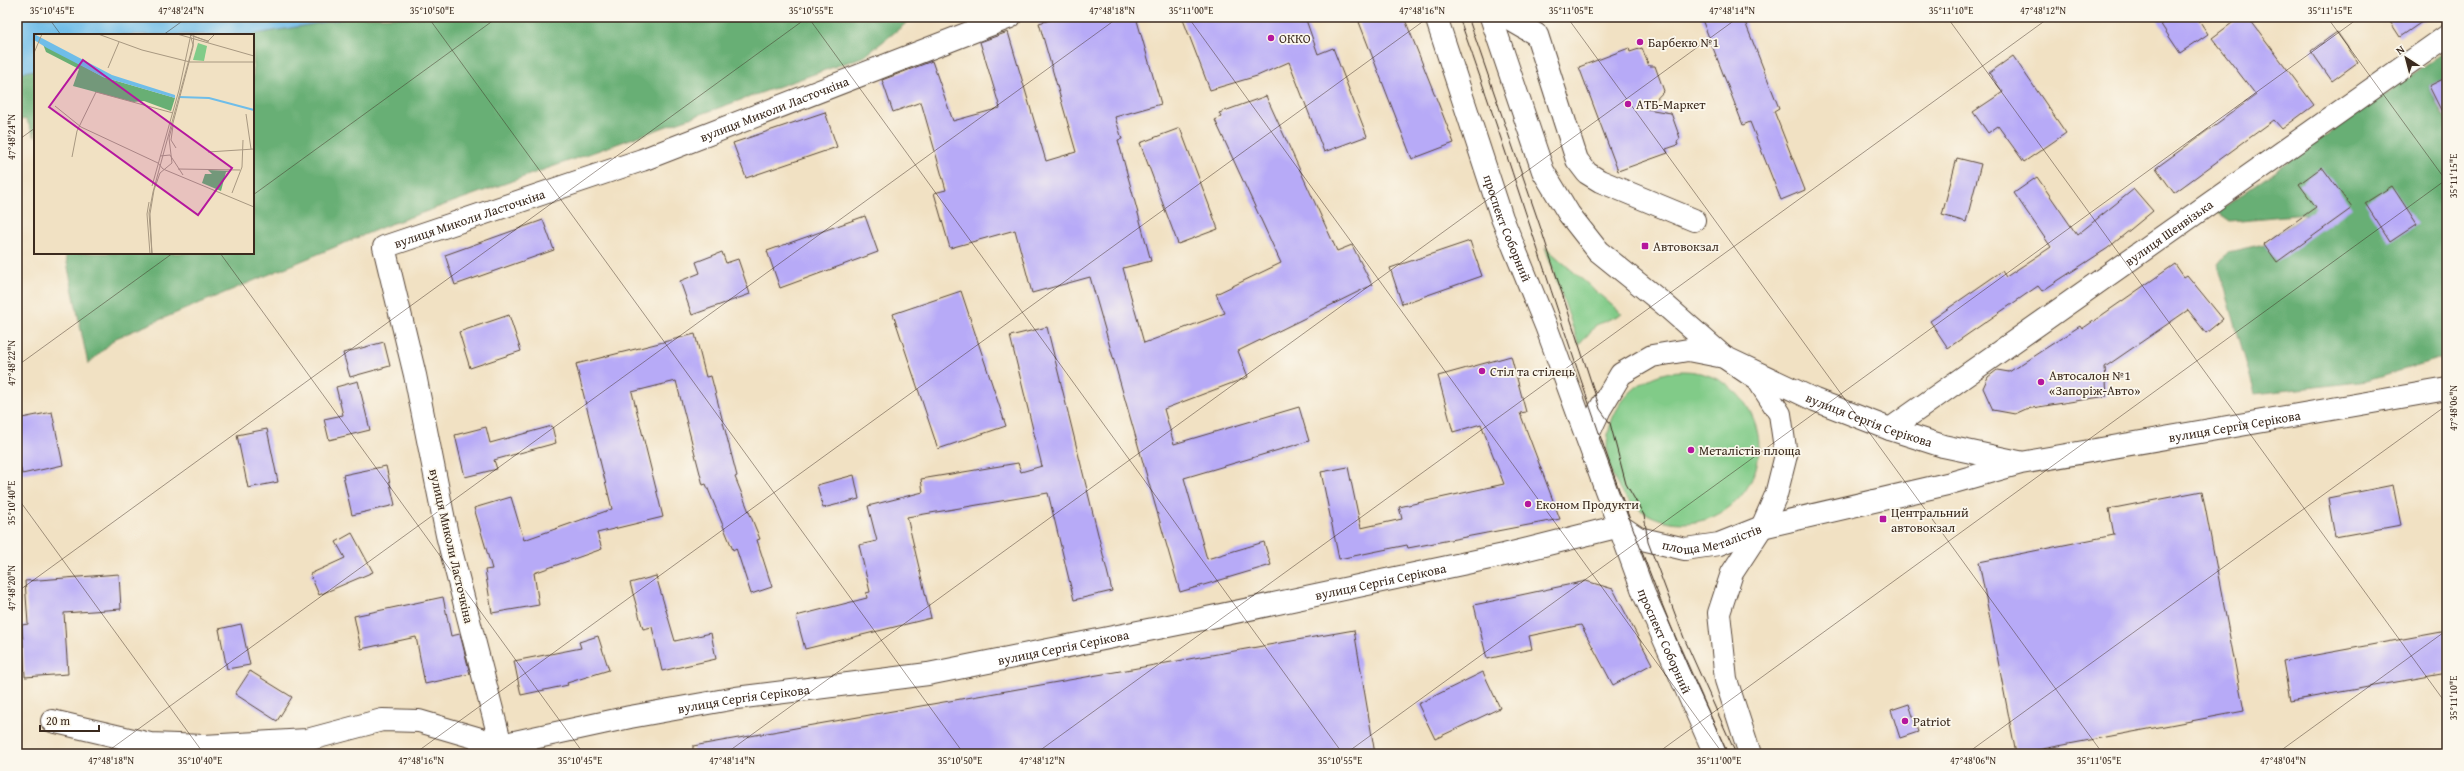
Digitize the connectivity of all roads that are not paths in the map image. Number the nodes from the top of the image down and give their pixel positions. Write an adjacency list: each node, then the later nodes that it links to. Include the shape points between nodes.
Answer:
1 (1010, 17): 15 (street, вулиця Миколи Ласточкіна, via 642,160 384,247 415,375 447,535)
2 (1436, 17): 10 (street, проспект Соборний, via 1502,218)
3 (1491, 17): 7 (street, via 1544,171 1568,214 1598,251 1665,304)
4 (1506, 17): 6 (street, via 1537,35 1577,160 1587,173 1600,181)
5 (2447, 36): 9 (street, вулиця Шенвізька)
6 (1694, 220)
7 (1724, 357): 9 (street, вулиця Сергія Серікова, via 1815,400); 10 (street, площа Металістів, via 1688,350 1652,356 1621,374); 13 (street, площа Металістів, via 1758,380 1780,414 1786,455 1776,495)
8 (2447, 389): 11 (street, вулиця Сергія Серікова)
9 (1890, 429): 11 (street, вулиця Сергія Серікова, via 1943,446)
10 (1587, 437): 12 (street)
11 (2021, 463): 13 (street, вулиця Сергія Серікова, via 1947,484)
12 (1620, 526): 13 (street, площа Металістів, via 1643,540 1685,549 1719,544); 15 (street, вулиця Сергія Серікова, via 1504,555 1188,622 928,674 736,698 630,716); 16 (street, проспект Соборний, via 1644,594)
13 (1762, 527): 17 (street, via 1732,573 1719,613 1726,680)
14 (52, 721): 15 (street, via 150,744 204,746 307,740 382,720 419,721)
15 (500, 750)
16 (1715, 754)
17 (1750, 754)

